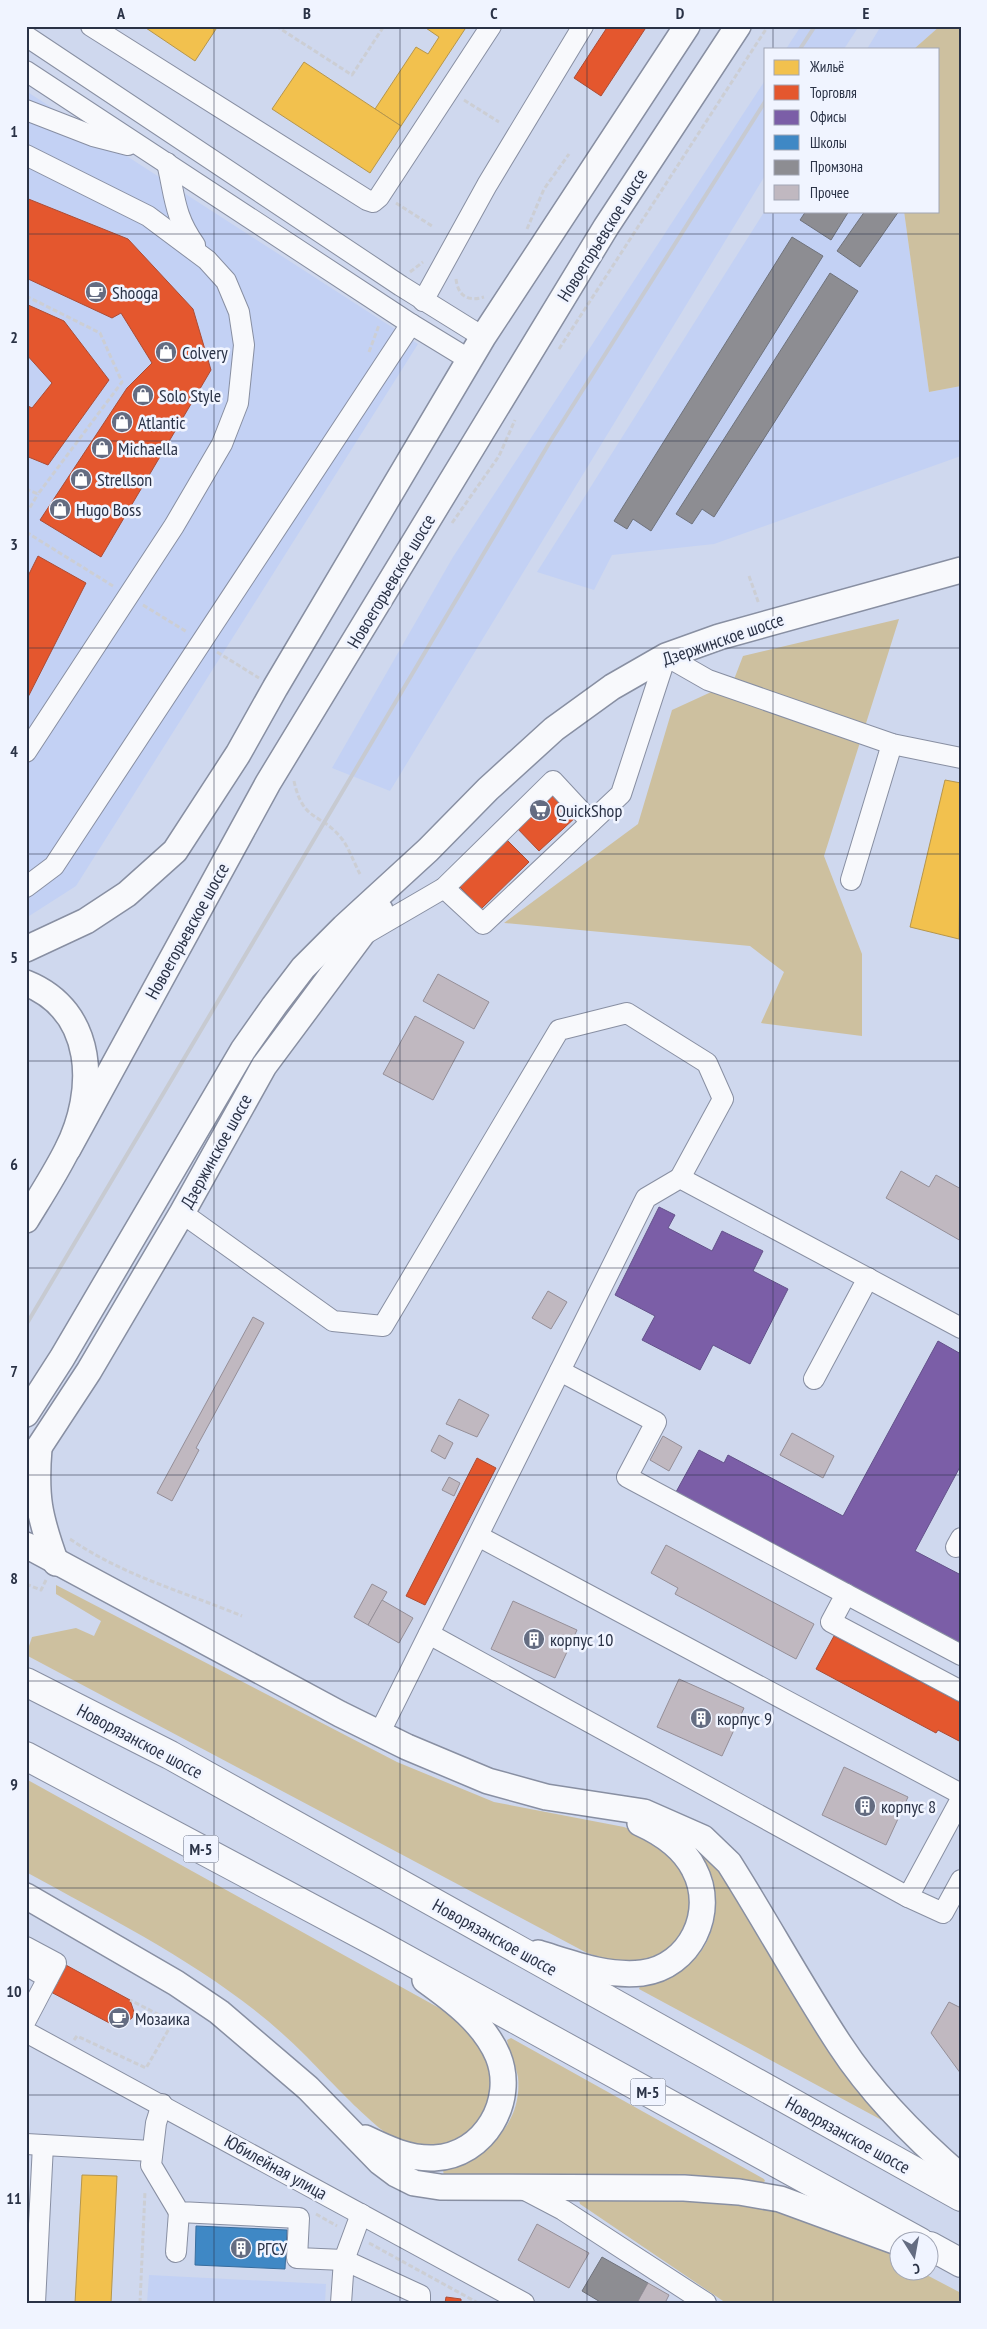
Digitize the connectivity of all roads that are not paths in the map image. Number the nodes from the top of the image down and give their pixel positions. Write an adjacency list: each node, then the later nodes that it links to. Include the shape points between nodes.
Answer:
1 (91, 26): 2 (street, via 373,202 379,198)
2 (491, 26)
3 (583, 26): 13 (street, via 486,185)
4 (687, 26): 15 (main road)
5 (738, 26): 32 (main road, Новоегорьевское шоссе, via 606,227 268,783)
6 (26, 36): 13 (street)
7 (26, 71): 9 (street)
8 (26, 110): 9 (street, via 93,136)
9 (147, 150): 11 (street)
10 (26, 155): 12 (street, via 148,216)
11 (167, 163): 12 (street, via 182,226); 14 (street)
12 (207, 260): 20 (street, via 226,280 239,312 244,345 238,402 222,444 174,526)
13 (423, 301): 15 (street)
14 (411, 324): 16 (street); 25 (street, via 54,866)
15 (484, 337): 16 (main road)
16 (470, 360): 28 (main road, via 238,754 175,851 119,899 86,921)
17 (961, 570): 18 (main road, Дзержинское шоссе, via 750,627)
18 (666, 656): 19 (street, via 708,680); 22 (street, via 621,794); 23 (main road, Дзержинское шоссе, via 612,687 554,729 488,788)
19 (892, 744): 21 (street); 24 (street)
20 (26, 752)
21 (961, 758)
22 (592, 822): 26 (street, via 483,924); 26 (street, via 553,781)
23 (428, 850): 27 (main road, Дзержинское шоссе); 30 (main road, Дзержинское шоссе, via 303,968 274,1006)
24 (852, 880)
25 (26, 887)
26 (444, 888): 27 (street)
27 (358, 938): 31 (main road, Дзержинское шоссе, via 264,1066)
28 (26, 950)
29 (26, 983): 32 (main road, via 42,990 61,1006 73,1019 79,1033 85,1083)
30 (215, 1097): 31 (main road, via 232,1090 239,1100); 40 (main road, Дзержинское шоссе)
31 (238, 1110): 34 (main road, Дзержинское шоссе)
32 (68, 1149): 35 (main road)
33 (680, 1178): 34 (street, via 723,1099 707,1063 628,1013 559,1030 383,1326 333,1321); 36 (street); 38 (street, via 646,1198)
34 (182, 1213): 41 (main road, Дзержинское шоссе, via 89,1371)
35 (26, 1220)
36 (868, 1278): 37 (street); 39 (street)
37 (961, 1328)
38 (560, 1371): 42 (street); 46 (street, via 656,1422 627,1477)
39 (814, 1379)
40 (26, 1414)
41 (32, 1457): 45 (main road, via 38,1508)
42 (478, 1536): 47 (street); 53 (street)
43 (26, 1545): 45 (main road)
44 (26, 1565): 45 (main road)
45 (52, 1570): 51 (main road)
46 (846, 1594): 48 (street); 50 (street, via 832,1622)
47 (429, 1634): 51 (street); 58 (street)
48 (961, 1655)
49 (26, 1682): 59 (highway, Новорязанское шоссе, via 170,1755)
50 (961, 1691)
51 (379, 1734): 55 (main road, via 488,1781 546,1797)
52 (26, 1756): 60 (highway, М-5)
53 (961, 1794)
54 (961, 1799): 58 (street)
55 (596, 1804): 59 (main road, via 651,1828 680,1848 694,1869 700,1887 700,1923 694,1939 681,1955 664,1966 643,1973 616,1974 583,1967); 70 (main road, via 644,1812 678,1825 703,1838 728,1863 840,2046 919,2139)
56 (961, 1880): 58 (street, via 943,1913)
57 (26, 1896): 67 (main road, М-5, via 176,1983 219,2012 308,2088)
58 (908, 1897)
59 (500, 1940): 72 (highway, Новорязанское шоссе)
60 (375, 1942): 67 (main road, М-5, via 474,2020 498,2055 504,2073 504,2091 495,2119 484,2134 454,2154 436,2158 413,2157 390,2150); 75 (highway, М-5)
61 (26, 1947): 63 (street, via 56,1963)
62 (31, 1968): 63 (street)
63 (48, 1978): 64 (street)
64 (26, 2020)
65 (26, 2032): 66 (street, Юбилейная улица)
66 (162, 2104): 69 (street); 74 (street, Юбилейная улица)
67 (350, 2130): 71 (main road, М-5, via 380,2162 414,2183 440,2187)
68 (35, 2144): 69 (street); 79 (street)
69 (151, 2158): 73 (street)
70 (961, 2177)
71 (520, 2188): 76 (main road, М-5, via 684,2188 739,2192 780,2199); 83 (street, via 571,2214)
72 (961, 2197)
73 (179, 2212): 77 (street); 78 (street, via 299,2218 297,2258)
74 (362, 2214): 78 (street); 82 (street, Юбилейная улица)
75 (902, 2232)
76 (890, 2239)
77 (176, 2252)
78 (344, 2260): 80 (street); 81 (street, via 420,2295)
79 (35, 2303)
80 (342, 2303)
81 (420, 2303)
82 (524, 2303)
83 (706, 2303)

